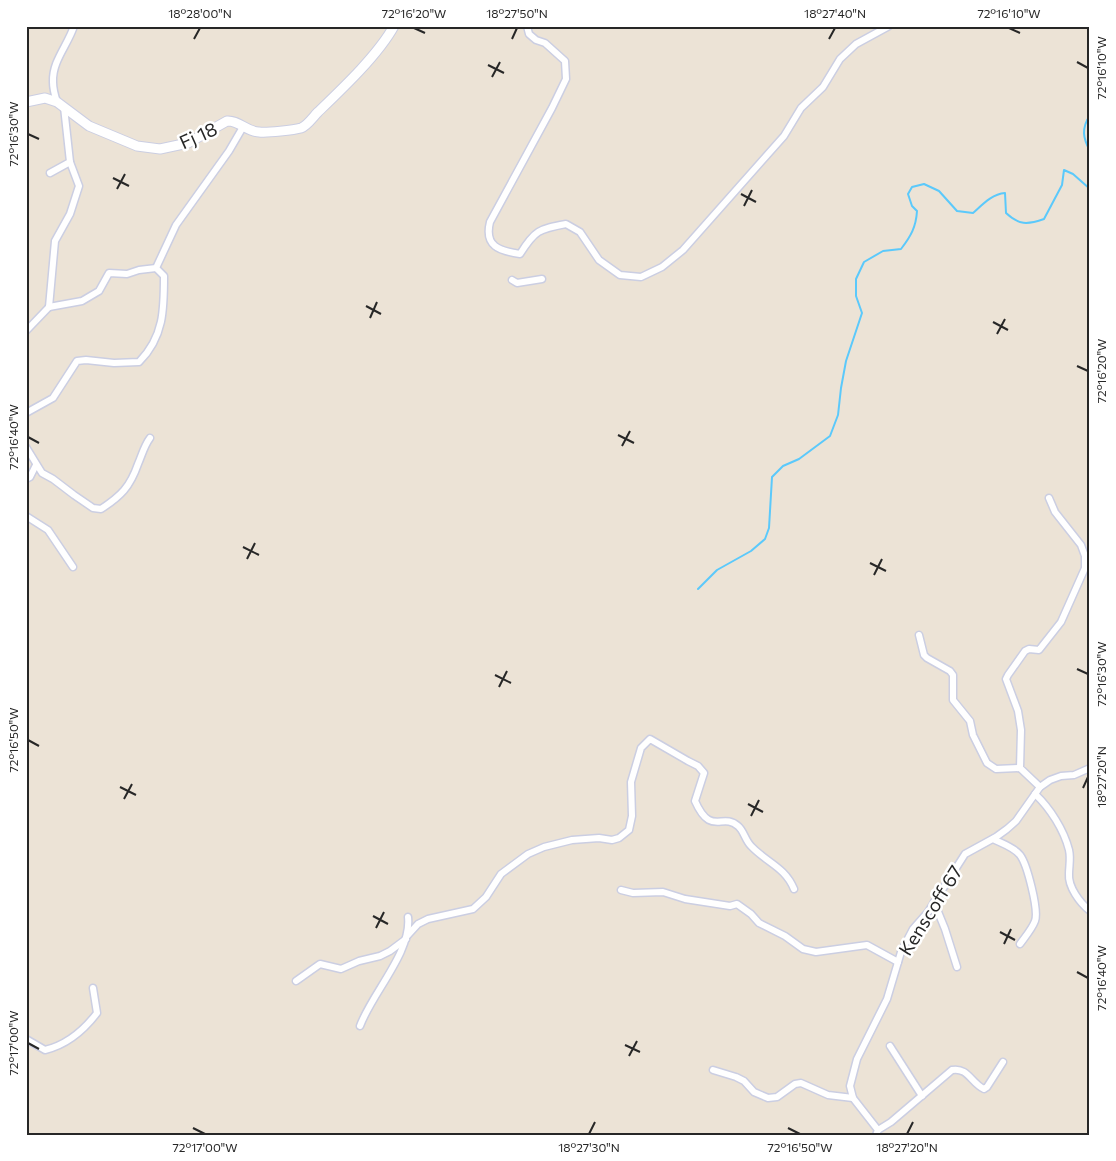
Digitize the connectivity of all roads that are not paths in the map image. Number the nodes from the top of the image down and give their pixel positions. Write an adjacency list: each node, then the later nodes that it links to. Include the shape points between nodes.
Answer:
1 (74, 26): 6 (street, via 54,69 52,83)
2 (394, 26): 7 (street, Fj 18, via 378,49 302,128 258,132)
3 (528, 26): 4 (street, via 529,34 565,61 566,79 490,222 489,239 499,249 520,254 536,232 566,224 580,232 598,260 620,275 641,278 683,250 784,136 801,108 823,87 840,59 856,44)
4 (889, 26)
5 (26, 102): 6 (street, via 45,98)
6 (60, 105): 7 (street, Fj 18, via 89,126 137,146 160,149 188,143 227,121); 8 (street)
7 (243, 127): 10 (street, via 176,224)
8 (70, 162): 9 (street); 13 (street, via 79,186 70,214 55,241)
9 (50, 174)
10 (156, 268): 13 (street, via 126,274 109,273 99,291 82,301); 15 (street, via 164,276 164,306 155,342 139,362 78,361 53,398)
11 (542, 279): 12 (street, via 517,283)
12 (512, 280)
13 (48, 308): 14 (street)
14 (26, 331)
15 (26, 413)
16 (150, 438): 18 (street, via 131,482 114,501 101,509 93,508 42,473)
17 (26, 447): 18 (street)
18 (36, 465): 19 (street)
19 (26, 479)
20 (1050, 498): 24 (street, via 1055,512 1081,545 1085,568 1062,622 1039,650 1025,651 1008,675 1007,683 1018,711 1021,730)
21 (26, 516): 22 (street, via 48,530)
22 (73, 567)
23 (919, 635): 24 (street, via 927,658 953,675 954,700 970,721 987,763 996,769)
24 (1020, 768): 26 (street)
25 (1090, 768): 26 (street, Kenscoff 67, via 1050,780)
26 (1040, 787): 27 (street, Kenscoff 67)
27 (1035, 794): 28 (street, Kenscoff 67, via 1016,821); 32 (street, via 1057,822 1069,849 1069,878 1078,899)
28 (993, 839): 31 (street, Kenscoff 67, via 965,854); 35 (street, via 1019,853 1033,895 1034,924)
29 (794, 889): 34 (street, via 787,874 763,858 744,838 738,826 704,817 695,801 704,773 698,766 650,739 641,748 631,782 629,830 612,840 572,840 528,854 501,874 486,897 473,908 428,919 418,924)
30 (621, 890): 36 (street, via 663,892 685,899 730,906 737,904 759,923 802,949 816,952 867,946)
31 (934, 902): 36 (street, Kenscoff 67, via 914,929); 37 (street)
32 (1090, 910)
33 (408, 916): 34 (street)
34 (406, 938): 38 (street, via 380,956 359,960 341,969 320,964); 40 (street)
35 (1020, 944)
36 (898, 962): 46 (street, Kenscoff 67, via 887,999 857,1059 850,1086)
37 (957, 967)
38 (296, 981)
39 (93, 988): 41 (street, via 97,1012 68,1040 45,1050)
40 (360, 1026)
41 (26, 1039)
42 (890, 1046): 45 (street)
43 (1003, 1062): 45 (street, via 984,1089 969,1074 958,1069 944,1075)
44 (713, 1070): 46 (street, via 736,1077 754,1092 772,1099 801,1083 828,1095)
45 (922, 1096): 47 (street)
46 (853, 1098): 47 (street)
47 (877, 1132)

